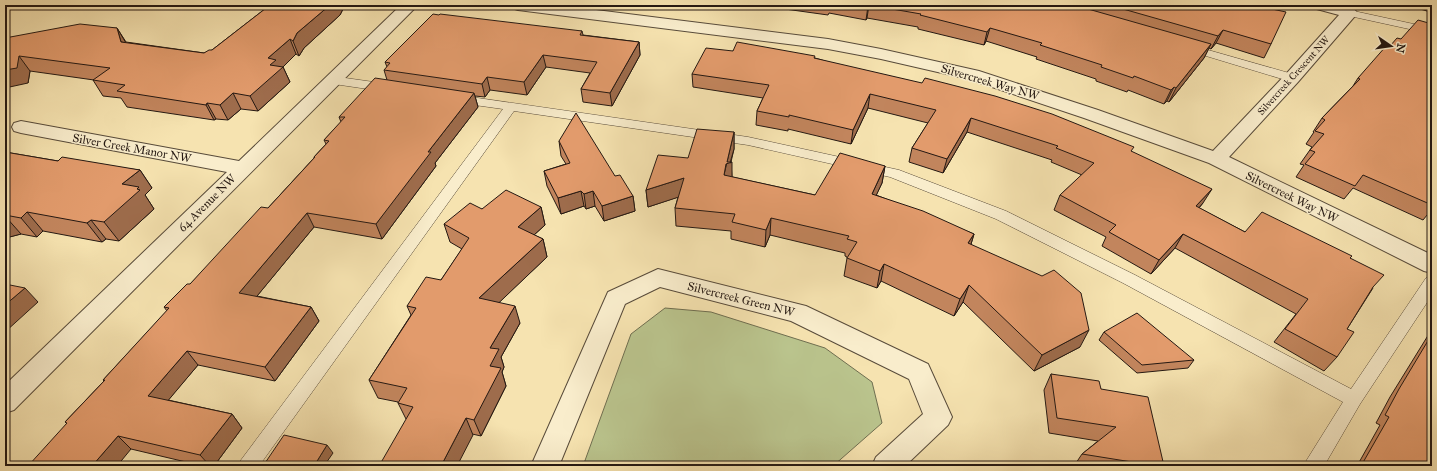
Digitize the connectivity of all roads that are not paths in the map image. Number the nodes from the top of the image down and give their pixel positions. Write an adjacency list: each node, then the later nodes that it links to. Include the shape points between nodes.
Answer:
1 (410, 5): 10 (street, 64 Avenue NW)
2 (518, 5): 15 (street, Silvercreek Way NW, via 828,44 882,54 973,75)
3 (1319, 5): 6 (street)
4 (1425, 5): 5 (street)
5 (1432, 7)
6 (1349, 13): 7 (lane); 9 (street, Silvercreek Crescent NW)
7 (1432, 31)
8 (1178, 45): 9 (lane)
9 (1292, 78): 15 (street, Silvercreek Crescent NW)
10 (331, 80): 11 (lane); 16 (street, 64 Avenue NW)
11 (398, 90)
12 (443, 96): 13 (lane)
13 (511, 107): 19 (lane, via 748,141 894,173 1008,218 1129,279); 21 (lane)
14 (21, 127): 16 (street, Silver Creek Manor NW)
15 (1216, 159): 17 (street, Silvercreek Way NW)
16 (243, 168): 20 (street, 64 Avenue NW)
17 (1432, 265)
18 (1432, 282): 19 (lane)
19 (1354, 400): 24 (lane)
20 (5, 402)
21 (248, 466)
22 (545, 466): 23 (street, Silvercreek Green NW, via 616,298 658,278 797,313 919,372 938,417)
23 (886, 466)
24 (1313, 466)

